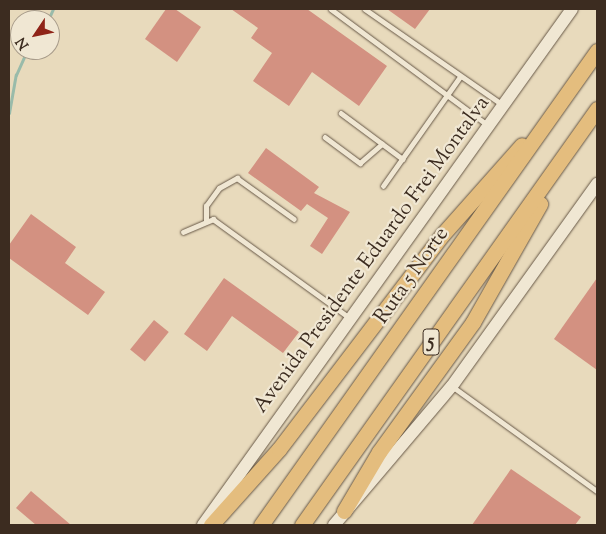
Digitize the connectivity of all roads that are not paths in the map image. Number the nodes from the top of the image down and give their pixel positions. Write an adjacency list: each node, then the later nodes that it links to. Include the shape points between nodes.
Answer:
1 (331, 9): 6 (lane)
2 (365, 9): 5 (lane)
3 (572, 9): 7 (main road, Avenida Presidente Eduardo Frei Montalva)
4 (597, 51): 8 (highway, Ruta 5 Norte / 5)
5 (460, 77): 6 (lane); 7 (lane)
6 (448, 93): 11 (lane); 14 (lane)
7 (504, 105): 11 (main road, Avenida Presidente Eduardo Frei Montalva)
8 (559, 106): 26 (highway, via 458,216 314,407); 27 (highway, Ruta 5 Norte / 5)
9 (597, 109): 15 (highway, 5)
10 (341, 113): 13 (lane)
11 (490, 126): 21 (main road, Avenida Presidente Eduardo Frei Montalva)
12 (325, 137): 13 (lane, via 360,163)
13 (382, 144): 14 (lane)
14 (402, 158): 17 (lane)
15 (561, 160): 24 (highway, via 473,322 379,452); 28 (highway, 5)
16 (597, 184): 22 (main road)
17 (383, 186)
18 (294, 219): 19 (lane, via 237,178 219,188 206,206)
19 (206, 221): 20 (lane); 21 (lane, via 213,219 225,226)
20 (183, 232)
21 (351, 319): 25 (main road, Avenida Presidente Eduardo Frei Montalva)
22 (452, 386): 23 (lane); 24 (main road)
23 (597, 490)
24 (344, 511): 29 (main road)
25 (203, 525)
26 (211, 525)
27 (261, 525)
28 (302, 525)
29 (334, 525)

